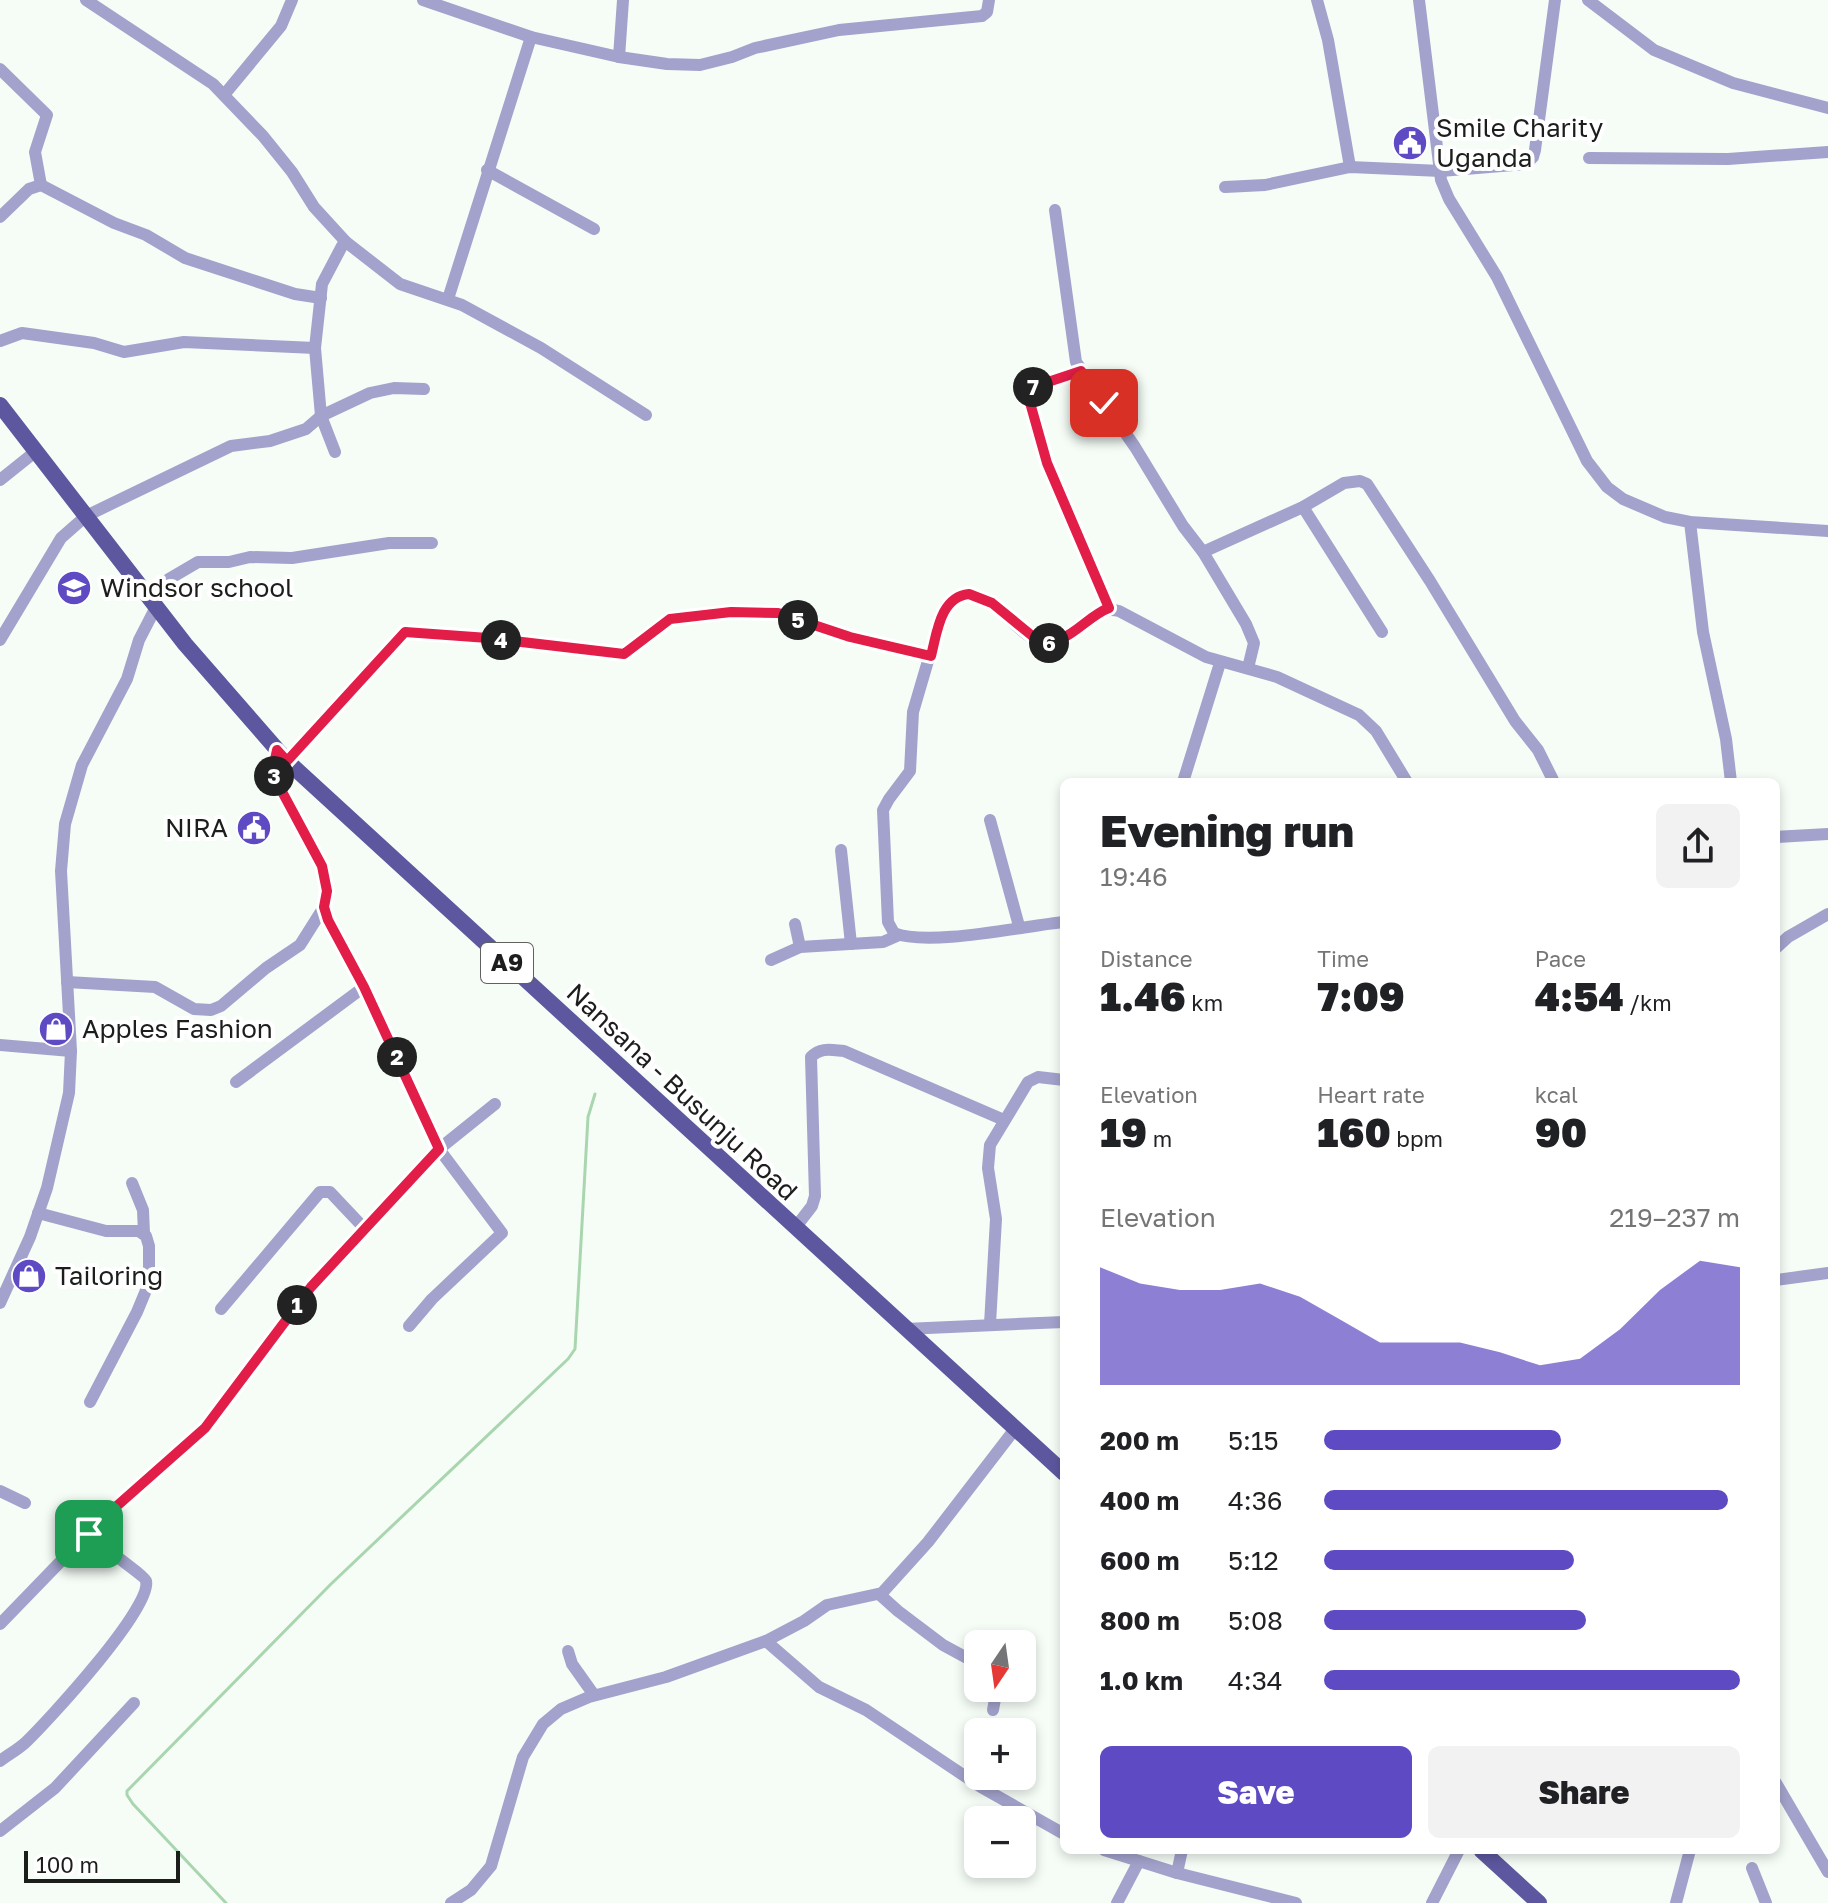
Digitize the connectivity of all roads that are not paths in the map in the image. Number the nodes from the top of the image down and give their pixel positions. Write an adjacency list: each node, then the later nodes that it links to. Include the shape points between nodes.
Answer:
1 (86, 0): 13 (street)
2 (292, 0): 13 (street, via 281,26)
3 (423, 0): 10 (street)
4 (623, 0): 11 (street)
5 (989, 0): 11 (street, via 982,16 839,30 700,65)
6 (1317, 0): 17 (street)
7 (1419, 0): 19 (street)
8 (1555, 0): 19 (street, via 1533,157 1518,166)
9 (1588, 0): 14 (street, via 1654,50 1733,83)
10 (531, 37): 11 (street); 18 (street)
11 (619, 57)
12 (0, 69): 20 (street, via 47,115 35,152)
13 (224, 95): 25 (street)
14 (1828, 108)
15 (1828, 152): 16 (street, via 1728,159)
16 (1589, 158)
17 (1350, 167): 19 (street); 21 (street, via 1265,185)
18 (487, 170): 24 (street); 27 (street)
19 (1441, 171): 40 (street, via 1449,199 1497,277 1587,461 1623,499)
20 (41, 185): 23 (street, via 29,189); 26 (street, via 185,258)
21 (1225, 187)
22 (1055, 210): 30 (street)
23 (0, 217)
24 (594, 229)
25 (346, 242): 26 (street, via 324,278); 27 (street, via 400,284)
26 (321, 298): 29 (street)
27 (448, 299): 33 (street, via 541,348)
28 (0, 341): 29 (street, via 17,333 124,352 184,342)
29 (315, 348): 34 (street)
30 (1081, 371): 43 (street); 45 (street, via 1030,388 1027,394 1047,463)
31 (424, 389): 34 (street, via 370,393)
32 (0, 405): 35 (main road, Nansana - Busunju Road / A9)
33 (646, 415)
34 (321, 416): 36 (street); 39 (street, via 282,438 231,446)
35 (35, 452): 37 (street); 39 (main road, Nansana - Busunju Road / A9)
36 (335, 452)
37 (0, 480)
38 (1303, 507): 43 (street); 46 (street); 54 (street, via 1344,483 1367,484)
39 (86, 516): 44 (main road, Nansana - Busunju Road / A9); 47 (street, via 61,538)
40 (1690, 522): 41 (street); 55 (street, via 1703,632)
41 (1828, 531)
42 (432, 543): 44 (street, via 198,562 169,579)
43 (1203, 552): 50 (street, via 1254,643)
44 (152, 602): 51 (main road, Nansana - Busunju Road / A9); 70 (street, via 127,679 82,765 65,824 61,871)
45 (1109, 608): 48 (street, via 1060,641 1044,642 985,599 963,594 944,610); 49 (street)
46 (1382, 632)
47 (0, 640)
48 (931, 656): 51 (street, via 778,613 670,619 624,654 405,632); 65 (street, via 913,712 910,771 883,810 888,922)
49 (1220, 663): 50 (street); 52 (street)
50 (1248, 668): 53 (street, via 1359,715 1376,731)
51 (282, 756): 60 (street, via 272,773 322,866); 82 (main road, Nansana - Busunju Road / A9)
52 (1184, 778)
53 (1405, 778)
54 (1552, 778)
55 (1731, 778)
56 (990, 820): 64 (street)
57 (1828, 834): 58 (street)
58 (1780, 837)
59 (841, 850): 66 (street)
60 (324, 907): 70 (street, via 300,945 211,1010 194,1009 155,987); 71 (street)
61 (1828, 914): 67 (street)
62 (1060, 922): 64 (street)
63 (795, 924): 68 (street)
64 (1019, 926): 65 (street, via 924,938)
65 (899, 935): 66 (street)
66 (851, 944): 68 (street)
67 (1780, 944)
68 (800, 947): 69 (street)
69 (771, 960)
70 (67, 982): 73 (street)
71 (364, 987): 75 (street); 78 (street)
72 (0, 1045): 73 (street)
73 (71, 1051): 80 (street, via 69,1093)
74 (1060, 1080): 77 (street, via 1038,1077 1028,1082)
75 (236, 1082)
76 (495, 1104): 78 (street)
77 (1004, 1120): 82 (street, via 844,1051 816,1051 811,1057 815,1196); 89 (street, via 990,1145 988,1168 996,1219)
78 (439, 1149): 81 (street); 90 (street, via 502,1233)
79 (132, 1183): 83 (street, via 143,1210)
80 (38, 1213): 83 (street, via 106,1231); 86 (street)
81 (364, 1228): 87 (street, via 330,1192 320,1192); 97 (street, via 294,1309 205,1428)
82 (795, 1228): 91 (main road, Nansana - Busunju Road / A9)
83 (144, 1233): 92 (street, via 149,1283)
84 (1828, 1273): 85 (street)
85 (1780, 1279)
86 (1, 1298)
87 (221, 1309)
88 (1060, 1322): 89 (street)
89 (990, 1324): 91 (street)
90 (409, 1326)
91 (905, 1329): 93 (main road, Nansana - Busunju Road / A9)
92 (90, 1402)
93 (1015, 1429): 94 (main road, Nansana - Busunju Road / A9); 98 (street, via 928,1542)
94 (1060, 1466)
95 (0, 1491): 96 (street)
96 (25, 1503)
97 (89, 1534): 99 (street); 107 (street, via 143,1576 144,1594 133,1617 84,1676 23,1744)
98 (879, 1594): 100 (street, via 827,1605); 102 (street)
99 (0, 1624)
100 (766, 1641): 103 (street, via 666,1677); 110 (street, via 819,1687 866,1710 981,1787)
101 (568, 1651): 103 (street)
102 (964, 1656)
103 (594, 1695): 121 (street, via 561,1709 531,1741 491,1866 471,1890)
104 (994, 1702): 106 (street)
105 (134, 1703): 109 (street, via 55,1788)
106 (993, 1710)
107 (0, 1761)
108 (1780, 1790): 118 (street)
109 (0, 1831)
110 (1060, 1832)
111 (1117, 1854): 116 (street)
112 (1181, 1854): 119 (street)
113 (1457, 1854): 125 (street)
114 (1485, 1854): 126 (main road)
115 (1689, 1854): 127 (street)
116 (1139, 1861): 119 (street); 122 (street)
117 (1752, 1868): 128 (street)
118 (1828, 1872)
119 (1177, 1873): 120 (street)
120 (1243, 1890): 123 (street); 124 (street)
121 (451, 1903)
122 (1117, 1903)
123 (1237, 1903)
124 (1296, 1903)
125 (1432, 1903)
126 (1539, 1903)
127 (1676, 1903)
128 (1766, 1903)

